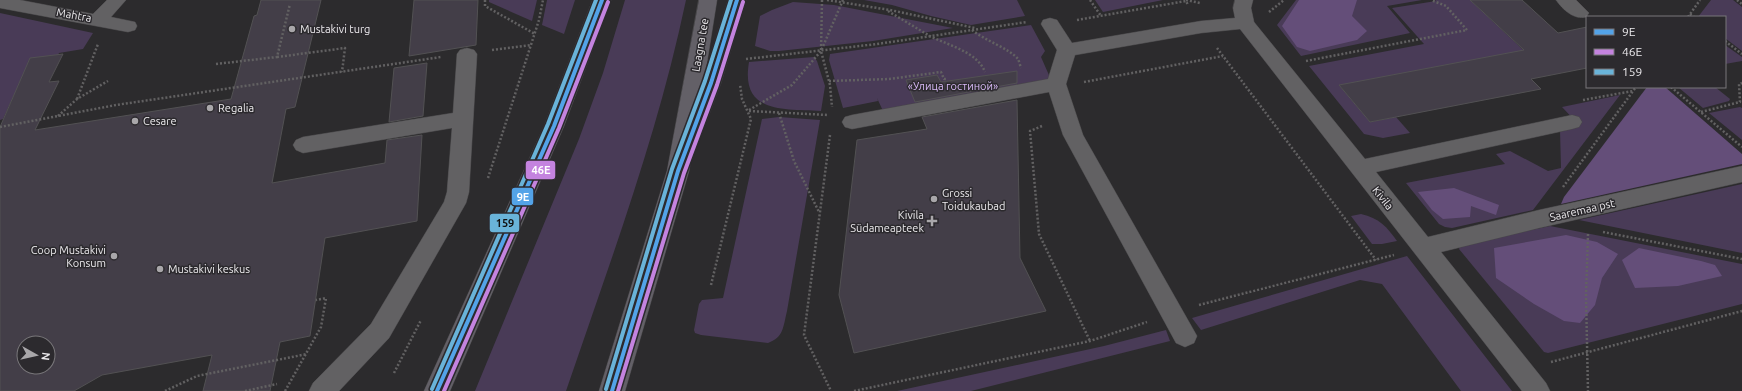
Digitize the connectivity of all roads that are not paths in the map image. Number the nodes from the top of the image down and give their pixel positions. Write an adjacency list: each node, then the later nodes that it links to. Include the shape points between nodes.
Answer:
1 (118, 0): 9 (street, Mahtra)
2 (602, 0): 26 (main road, via 554,126)
3 (708, 0): 21 (main road, Laagna tee)
4 (737, 0): 21 (main road, via 711,83)
5 (1244, 0): 10 (street, via 1242,8)
6 (1565, 0): 8 (street)
7 (0, 2): 9 (street, Mahtra)
8 (1580, 13)
9 (102, 21): 12 (street)
10 (1245, 23): 13 (street, via 1201,27); 20 (street, Kivila)
11 (1050, 24): 13 (street)
12 (128, 26)
13 (1067, 50): 15 (street)
14 (466, 54): 16 (street)
15 (1056, 84): 17 (street); 24 (street, via 1073,135)
16 (462, 119): 19 (street); 25 (street, via 458,192 455,203 380,331)
17 (852, 122)
18 (1572, 122): 20 (street)
19 (303, 145)
20 (1359, 168): 23 (street, Kivila)
21 (678, 171): 27 (main road, Laagna tee)
22 (1742, 174): 23 (street, Saaremaa pst)
23 (1422, 248): 28 (street, Kivila)
24 (1185, 336)
25 (322, 391)
26 (437, 391)
27 (612, 391)
28 (1537, 391)

